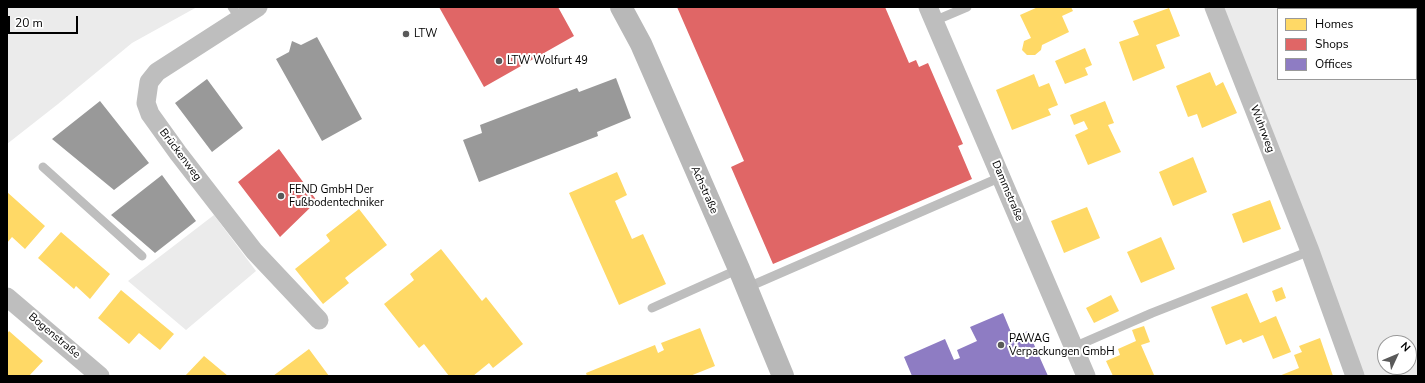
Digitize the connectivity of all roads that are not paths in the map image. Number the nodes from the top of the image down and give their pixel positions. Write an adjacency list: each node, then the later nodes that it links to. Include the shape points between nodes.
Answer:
1 (258, 7): 5 (street, Brückenweg)
2 (621, 7): 11 (main road, Achstraße, via 641,44)
3 (967, 7): 6 (lane)
4 (1214, 7): 9 (street, Wuhrweg)
5 (236, 13): 14 (street, Brückenweg, via 157,72 149,82 146,103 150,114 178,154 254,251)
6 (931, 14): 8 (street, Dammstraße)
7 (43, 167): 10 (lane)
8 (1001, 177): 11 (lane); 15 (street, Dammstraße)
9 (1310, 251): 15 (lane, via 1152,313); 19 (street, Wuhrweg)
10 (142, 256)
11 (742, 278): 13 (lane); 17 (main road, Achstraße)
12 (7, 297): 16 (street, Bogenstraße)
13 (652, 308)
14 (319, 320)
15 (1074, 347): 18 (street, Dammstraße)
16 (100, 376)
17 (783, 376)
18 (1086, 376)
19 (1355, 376)

